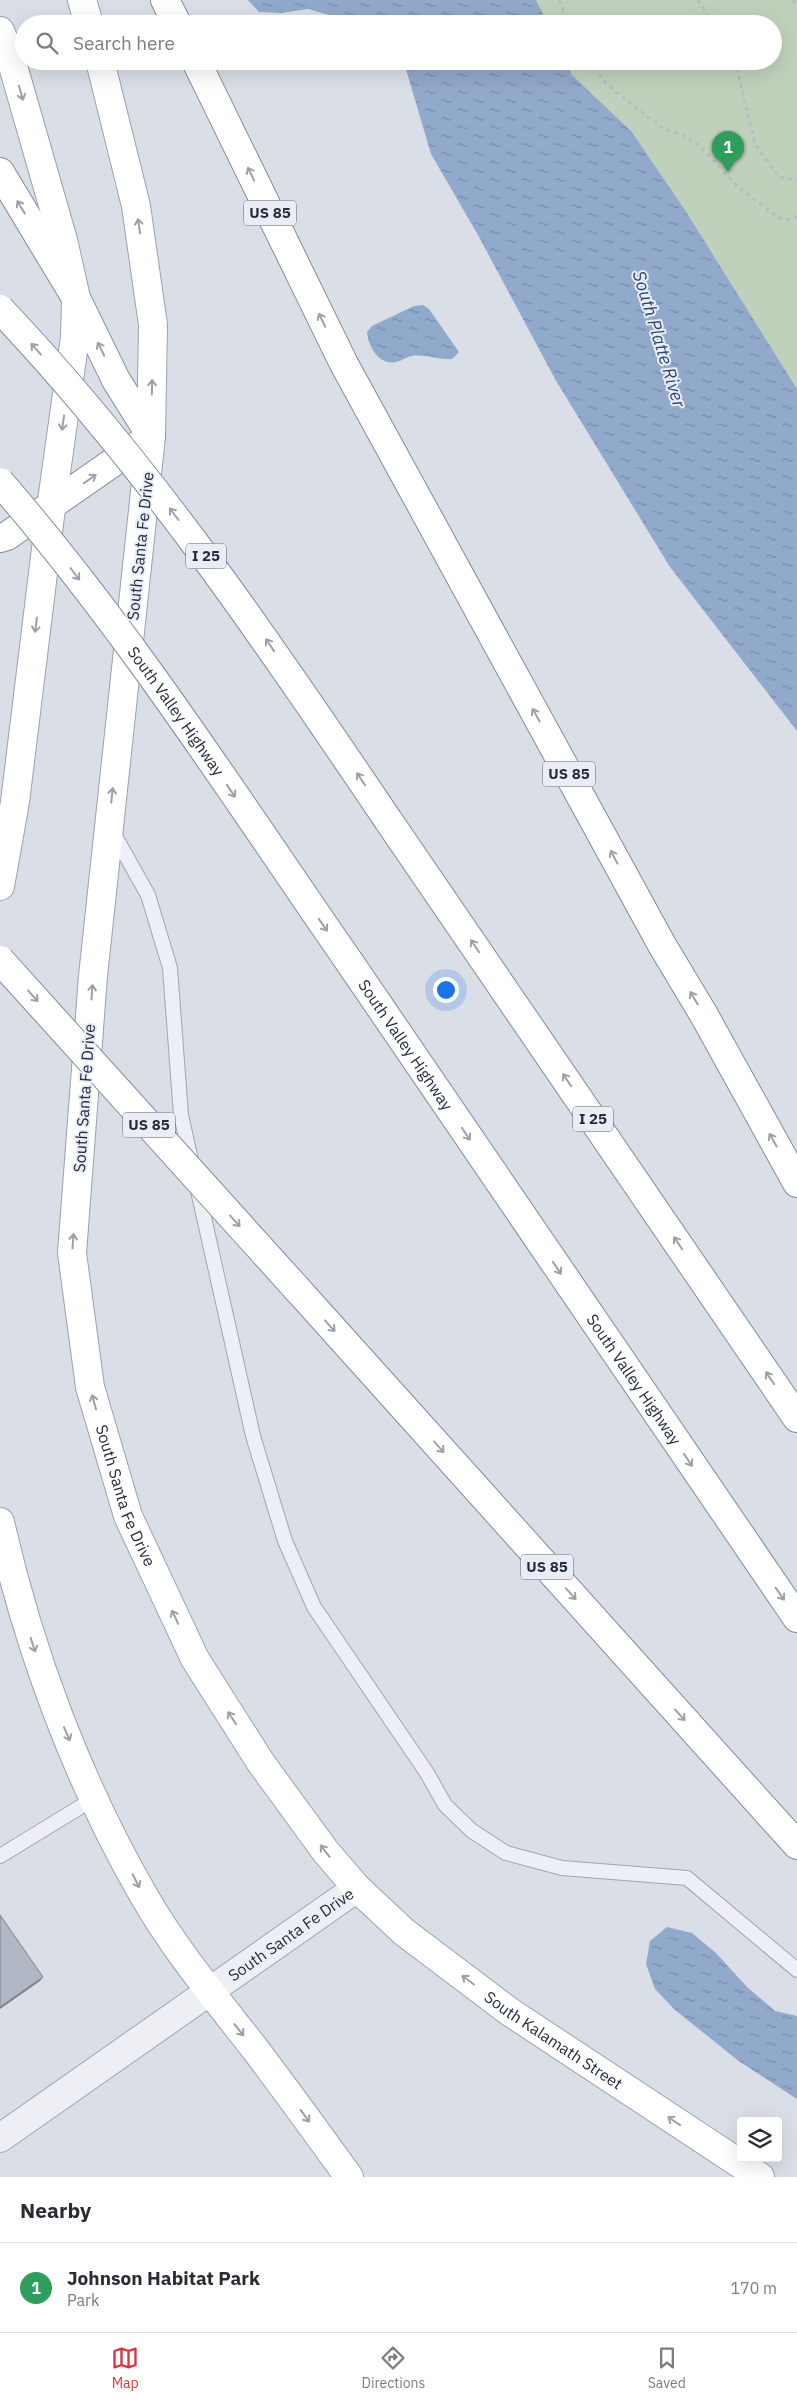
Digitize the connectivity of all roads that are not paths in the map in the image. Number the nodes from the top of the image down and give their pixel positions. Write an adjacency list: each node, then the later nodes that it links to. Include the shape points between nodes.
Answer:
1 (82, 0): 3 (main road)
2 (165, 0): 4 (main road)
3 (86, 15)
4 (172, 15)
5 (0, 31): 9 (main road, one-way to 9, via 9,52 58,223)
6 (102, 70): 11 (main road, South Santa Fe Drive, one-way to 6, via 153,325 136,206)
7 (200, 70): 18 (main road, US 85, one-way to 7, via 662,945 344,364)
8 (0, 172): 9 (main road, one-way to 8)
9 (76, 298): 11 (main road, one-way to 9, via 116,380); 13 (main road, one-way to 13, via 75,337)
10 (0, 310): 19 (main road, I 25, one-way to 10, bridge, via 262,633 165,502 102,424)
11 (151, 436): 13 (main road, one-way to 11); 15 (main road, South Santa Fe Drive, one-way to 11)
12 (0, 482): 21 (main road, South Valley Highway, one-way to 21, bridge, via 67,563 146,669)
13 (51, 508): 14 (main road); 16 (main road, one-way to 16, via 15,802)
14 (0, 538)
15 (109, 825): 25 (main road, South Santa Fe Drive, one-way to 15, via 326,1852 267,1771 195,1659 128,1516 90,1387 72,1253 93,976); 26 (lane, via 148,895 170,968 181,1115 251,1427 285,1541 314,1607 427,1773 445,1805 472,1831 506,1853 562,1868 687,1878)
16 (0, 886)
17 (0, 960): 23 (main road, US 85, one-way to 23, bridge)
18 (797, 1183)
19 (797, 1418)
20 (0, 1522): 22 (main road, one-way to 22, via 19,1601 48,1689)
21 (797, 1618)
22 (95, 1798): 24 (lane); 27 (main road, one-way to 27, via 144,1896)
23 (797, 1845)
24 (0, 1856)
25 (357, 1888): 27 (street, South Santa Fe Drive); 30 (main road, South Kalamath Street, one-way to 25, via 510,2012 404,1932)
26 (797, 1970)
27 (208, 1992): 28 (street, South Santa Fe Drive); 29 (main road, one-way to 29, via 276,2077)
28 (0, 2138)
29 (349, 2177)
30 (760, 2177)

